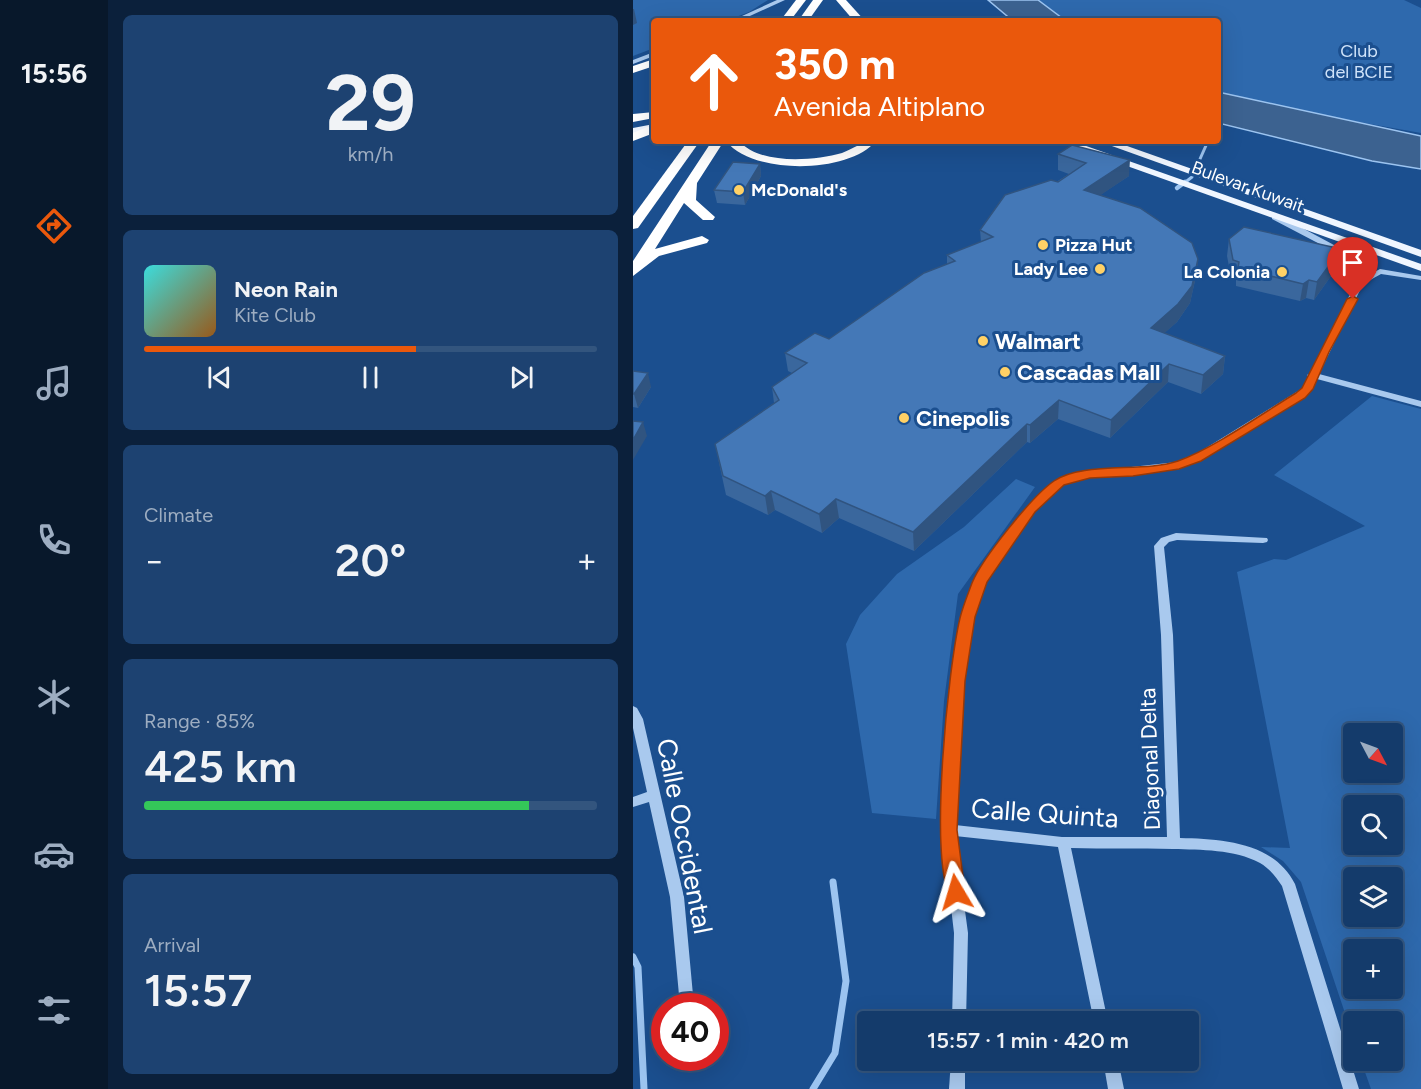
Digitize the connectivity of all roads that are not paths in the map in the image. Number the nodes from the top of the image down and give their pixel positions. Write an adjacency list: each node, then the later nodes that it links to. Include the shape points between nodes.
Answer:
1 (782, 0): 5 (street)
2 (801, 0): 6 (highway)
3 (818, 0): 7 (highway)
4 (841, 0): 8 (highway)
5 (741, 18)
6 (787, 18)
7 (805, 18)
8 (857, 18)
9 (651, 55): 10 (street)
10 (633, 62)
11 (651, 63): 12 (highway)
12 (633, 70)
13 (651, 116): 14 (highway)
14 (633, 119)
15 (651, 130): 16 (highway)
16 (633, 134)
17 (692, 144): 23 (highway)
18 (716, 144): 24 (highway)
19 (734, 144): 20 (highway, via 751,156 825,160 853,155)
20 (867, 144)
21 (1071, 144): 26 (main road, Bulevar Kuwait)
22 (1112, 144): 30 (main road, Bulevar Kuwait)
23 (664, 181): 25 (highway); 28 (highway)
24 (692, 184): 27 (highway, via 689,201); 32 (highway)
25 (633, 201)
26 (1273, 216): 31 (main road, Bulevar Kuwait); 34 (street, via 1351,256 1362,267)
27 (708, 217)
28 (633, 225)
29 (702, 240): 32 (highway, via 654,253)
30 (1421, 254)
31 (1421, 268)
32 (633, 274)
33 (1421, 278): 34 (street, via 1380,271)
34 (1362, 282): 35 (street)
35 (1312, 375): 36 (street); 41 (street, via 1301,395 1196,458 1163,468 1077,476 1060,483 1031,509 980,581 967,617 957,681)
36 (1421, 404)
37 (1263, 540): 43 (street, Diagonal Delta, via 1176,536 1159,546 1167,635)
38 (633, 711): 39 (street, Calle Occidental)
39 (653, 795): 40 (street); 44 (street, Calle Occidental, via 677,897)
40 (633, 802)
41 (948, 830): 42 (street, Calle Quinta); 45 (street, via 961,933)
42 (1063, 842): 43 (street, Calle Quinta); 46 (street)
43 (1174, 844): 51 (street, Diagonal Delta, via 1240,851 1262,858 1278,869 1289,884)
44 (686, 993)
45 (959, 1011)
46 (1099, 1011)
47 (958, 1071): 49 (street)
48 (1112, 1071): 50 (street)
49 (957, 1089)
50 (1116, 1089)
51 (1351, 1089)

